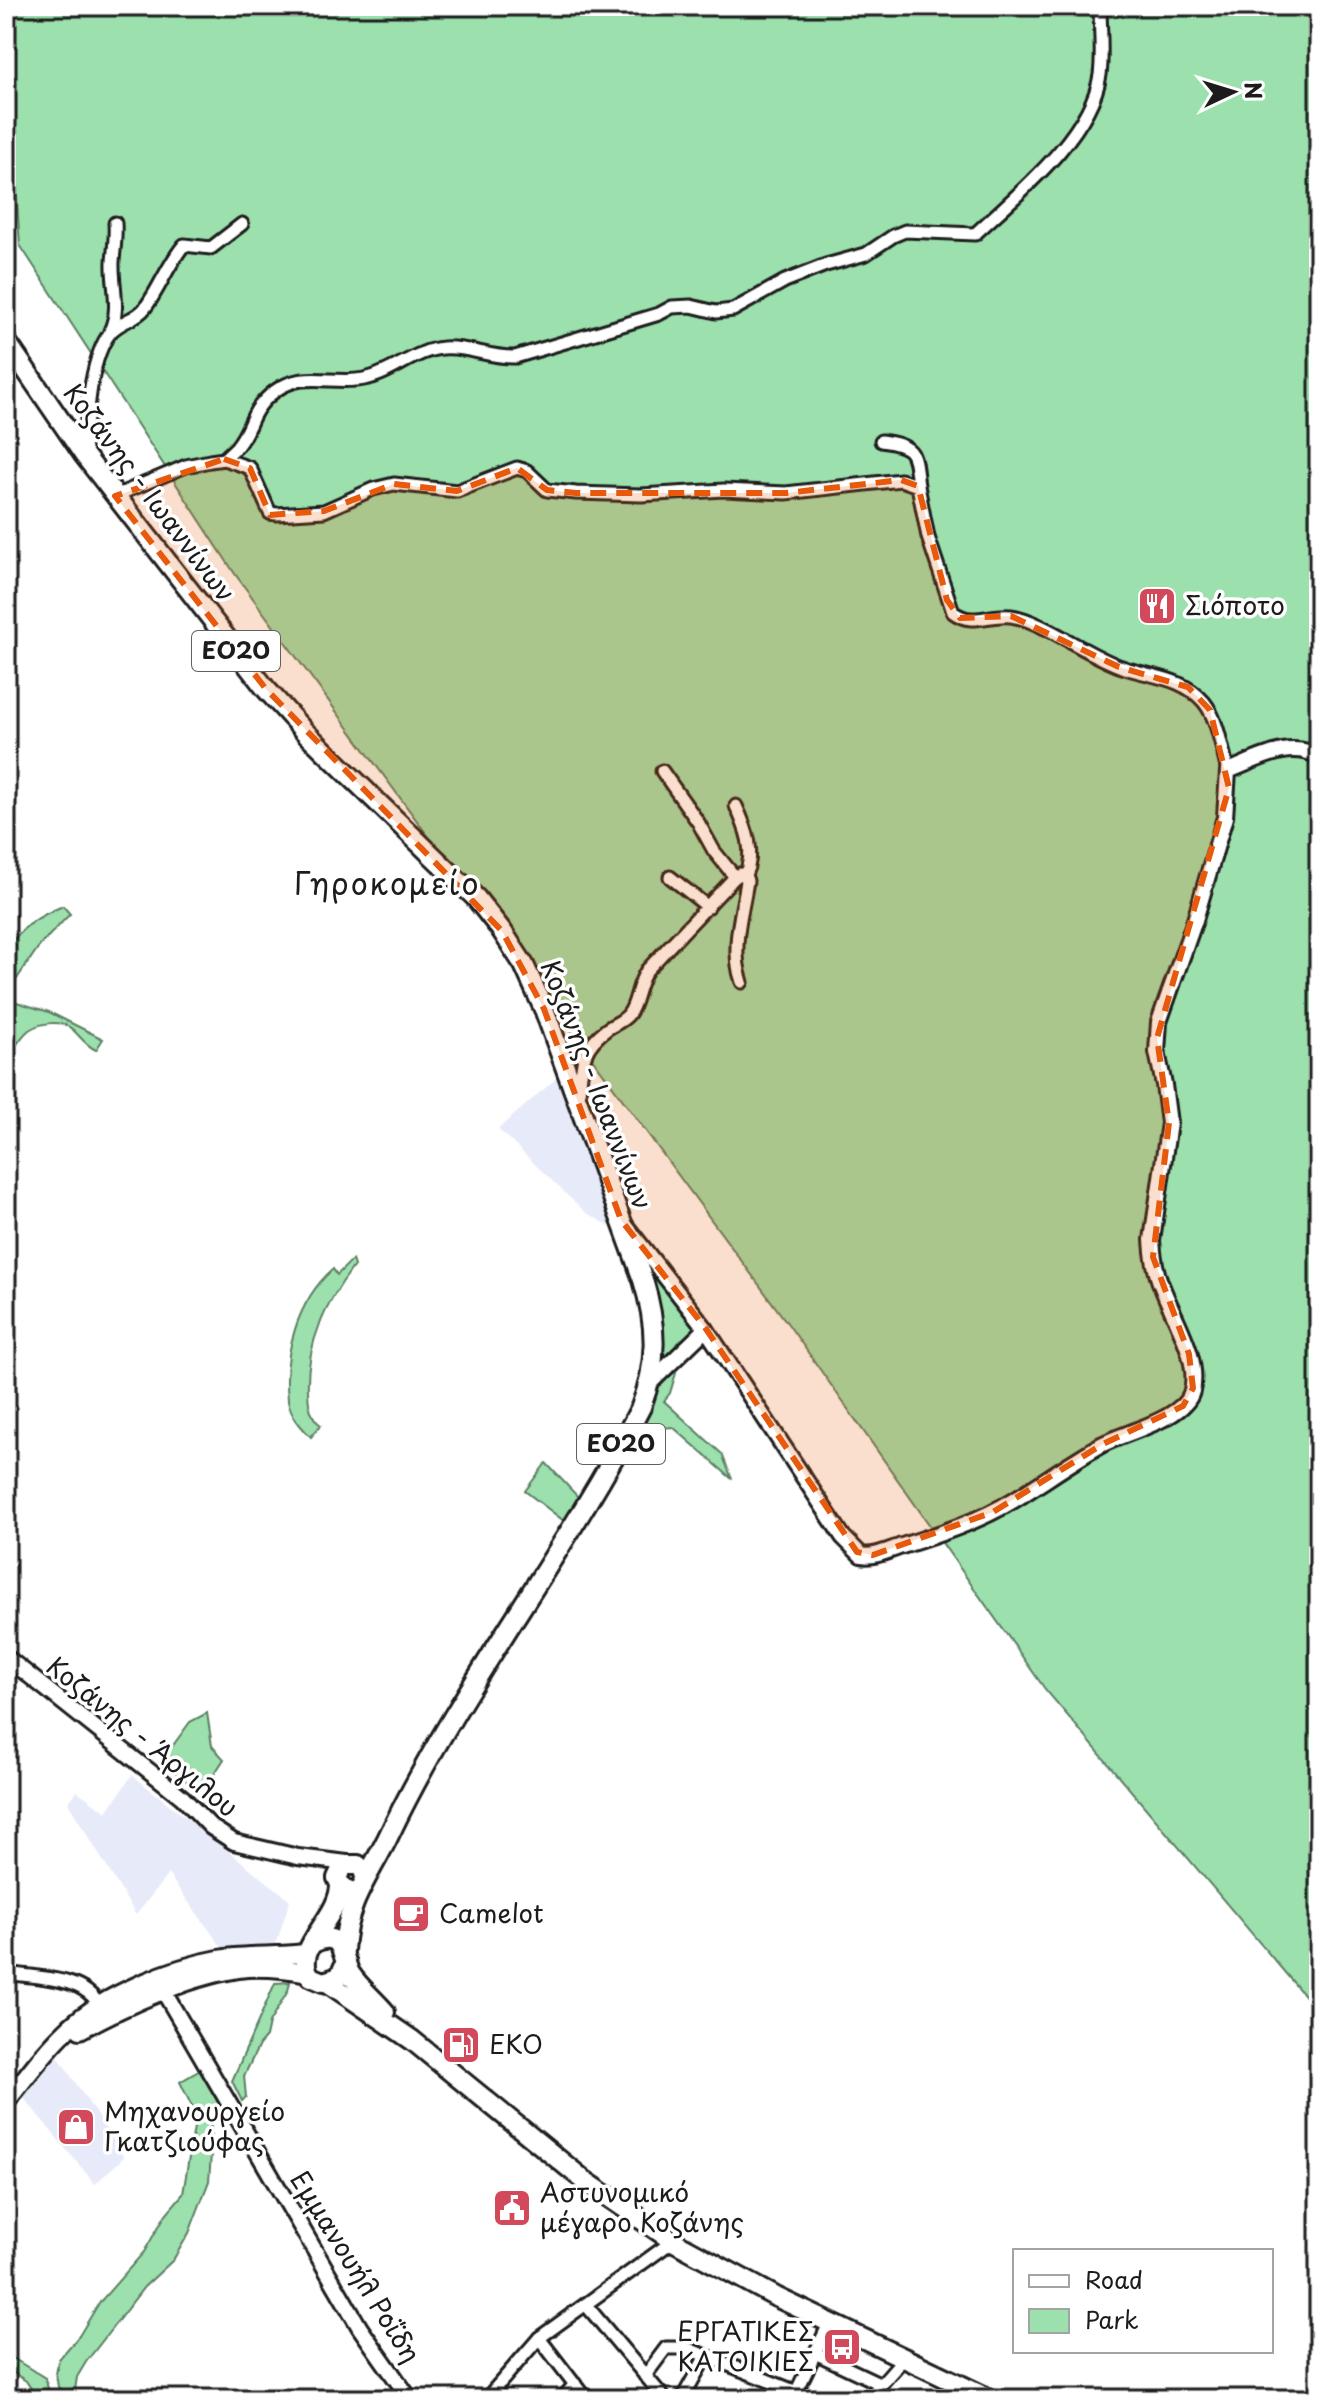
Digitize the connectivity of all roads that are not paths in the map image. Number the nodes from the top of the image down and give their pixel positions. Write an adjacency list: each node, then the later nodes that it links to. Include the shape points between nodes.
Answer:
1 (1100, 6): 8 (street, via 1100,74 1088,110 1046,169 975,234 905,231 866,254 785,281 733,310 672,307 515,357 439,348 367,378 296,380 261,403)
2 (115, 223): 4 (street, via 116,313)
3 (242, 224): 4 (street, via 211,248 184,245 146,307)
4 (110, 332): 7 (street, via 92,383)
5 (6, 341): 7 (main road, Κοζάνης - Ιωαννίνων / ΕΟ20)
6 (881, 441): 9 (street, via 909,448)
7 (84, 455): 10 (main road, Κοζάνης - Ιωαννίνων / ΕΟ20)
8 (224, 459): 9 (street, via 250,468 270,513 276,514 324,511 394,484 457,491 517,468 547,490 576,493 786,493 901,480); 10 (street, via 186,466)
9 (918, 486): 13 (street, via 928,537 953,612 976,620 1011,616 1119,667 1188,687 1210,710)
10 (115, 496): 19 (main road, Κοζάνης - Ιωαννίνων / ΕΟ20, via 266,689 490,914 535,988)
11 (1319, 757): 13 (street, via 1305,750 1281,751)
12 (662, 771): 15 (street, via 714,851)
13 (1228, 771): 21 (street, via 1225,817 1157,1038 1169,1123 1153,1257 1191,1363 1193,1388 1183,1406 1103,1444 993,1512 866,1557 843,1537)
14 (736, 806): 15 (street, via 751,860)
15 (740, 876): 17 (street); 18 (street, via 747,881 737,948)
16 (670, 877): 17 (street)
17 (708, 907): 19 (street, via 647,970 625,1019 587,1047)
18 (742, 982)
19 (578, 1103): 20 (main road, Κοζάνης - Ιωαννίνων / ΕΟ20)
20 (621, 1220): 21 (street); 22 (main road, Κοζάνης - Ιωαννίνων / ΕΟ20, via 654,1325)
21 (706, 1329): 22 (street)
22 (649, 1384): 24 (main road, Κοζάνης - Ιωαννίνων / ΕΟ20, via 618,1449)
23 (6, 1657): 25 (street, Κοζάνης - Άργιλου, via 222,1835 244,1846)
24 (397, 1818): 25 (main road, Κοζάνης - Ιωαννίνων / ΕΟ20); 26 (main road, Κοζάνης - Ιωαννίνων / ΕΟ20)
25 (343, 1872): 26 (main road, via 349,1890); 27 (main road, via 337,1904)
26 (362, 1882): 28 (main road, Κοζάνης - Ιωαννίνων / ΕΟ20, via 349,1912)
27 (309, 1948): 28 (main road, via 330,1940); 30 (main road, via 304,1966); 33 (main road, via 203,1962)
28 (345, 1956): 31 (main road, via 339,1977); 34 (main road, via 348,1970)
29 (6, 1973): 33 (street, via 79,1986)
30 (308, 1973): 31 (main road); 32 (main road, via 231,1970)
31 (327, 1982): 34 (main road)
32 (164, 1992): 35 (main road, via 104,2017); 48 (street, Εμμανουήλ Ροΐδη, via 360,2328)
33 (99, 2005): 35 (main road)
34 (412, 2040): 37 (main road, via 576,2174)
35 (48, 2051): 36 (main road)
36 (6, 2102)
37 (673, 2241): 38 (street); 39 (main road)
38 (586, 2305): 40 (street); 44 (street)
39 (830, 2322): 41 (street); 43 (main road)
40 (539, 2338): 45 (street); 49 (street)
41 (815, 2353): 46 (street); 47 (street)
42 (706, 2356): 44 (street, via 666,2348); 47 (street); 53 (street)
43 (904, 2358): 46 (street); 55 (main road)
44 (645, 2376): 52 (street)
45 (575, 2384): 50 (street); 51 (street)
46 (881, 2384): 54 (street)
47 (795, 2395)
48 (410, 2399)
49 (486, 2399)
50 (562, 2399)
51 (586, 2399)
52 (665, 2399)
53 (682, 2399)
54 (868, 2399)
55 (990, 2399)

